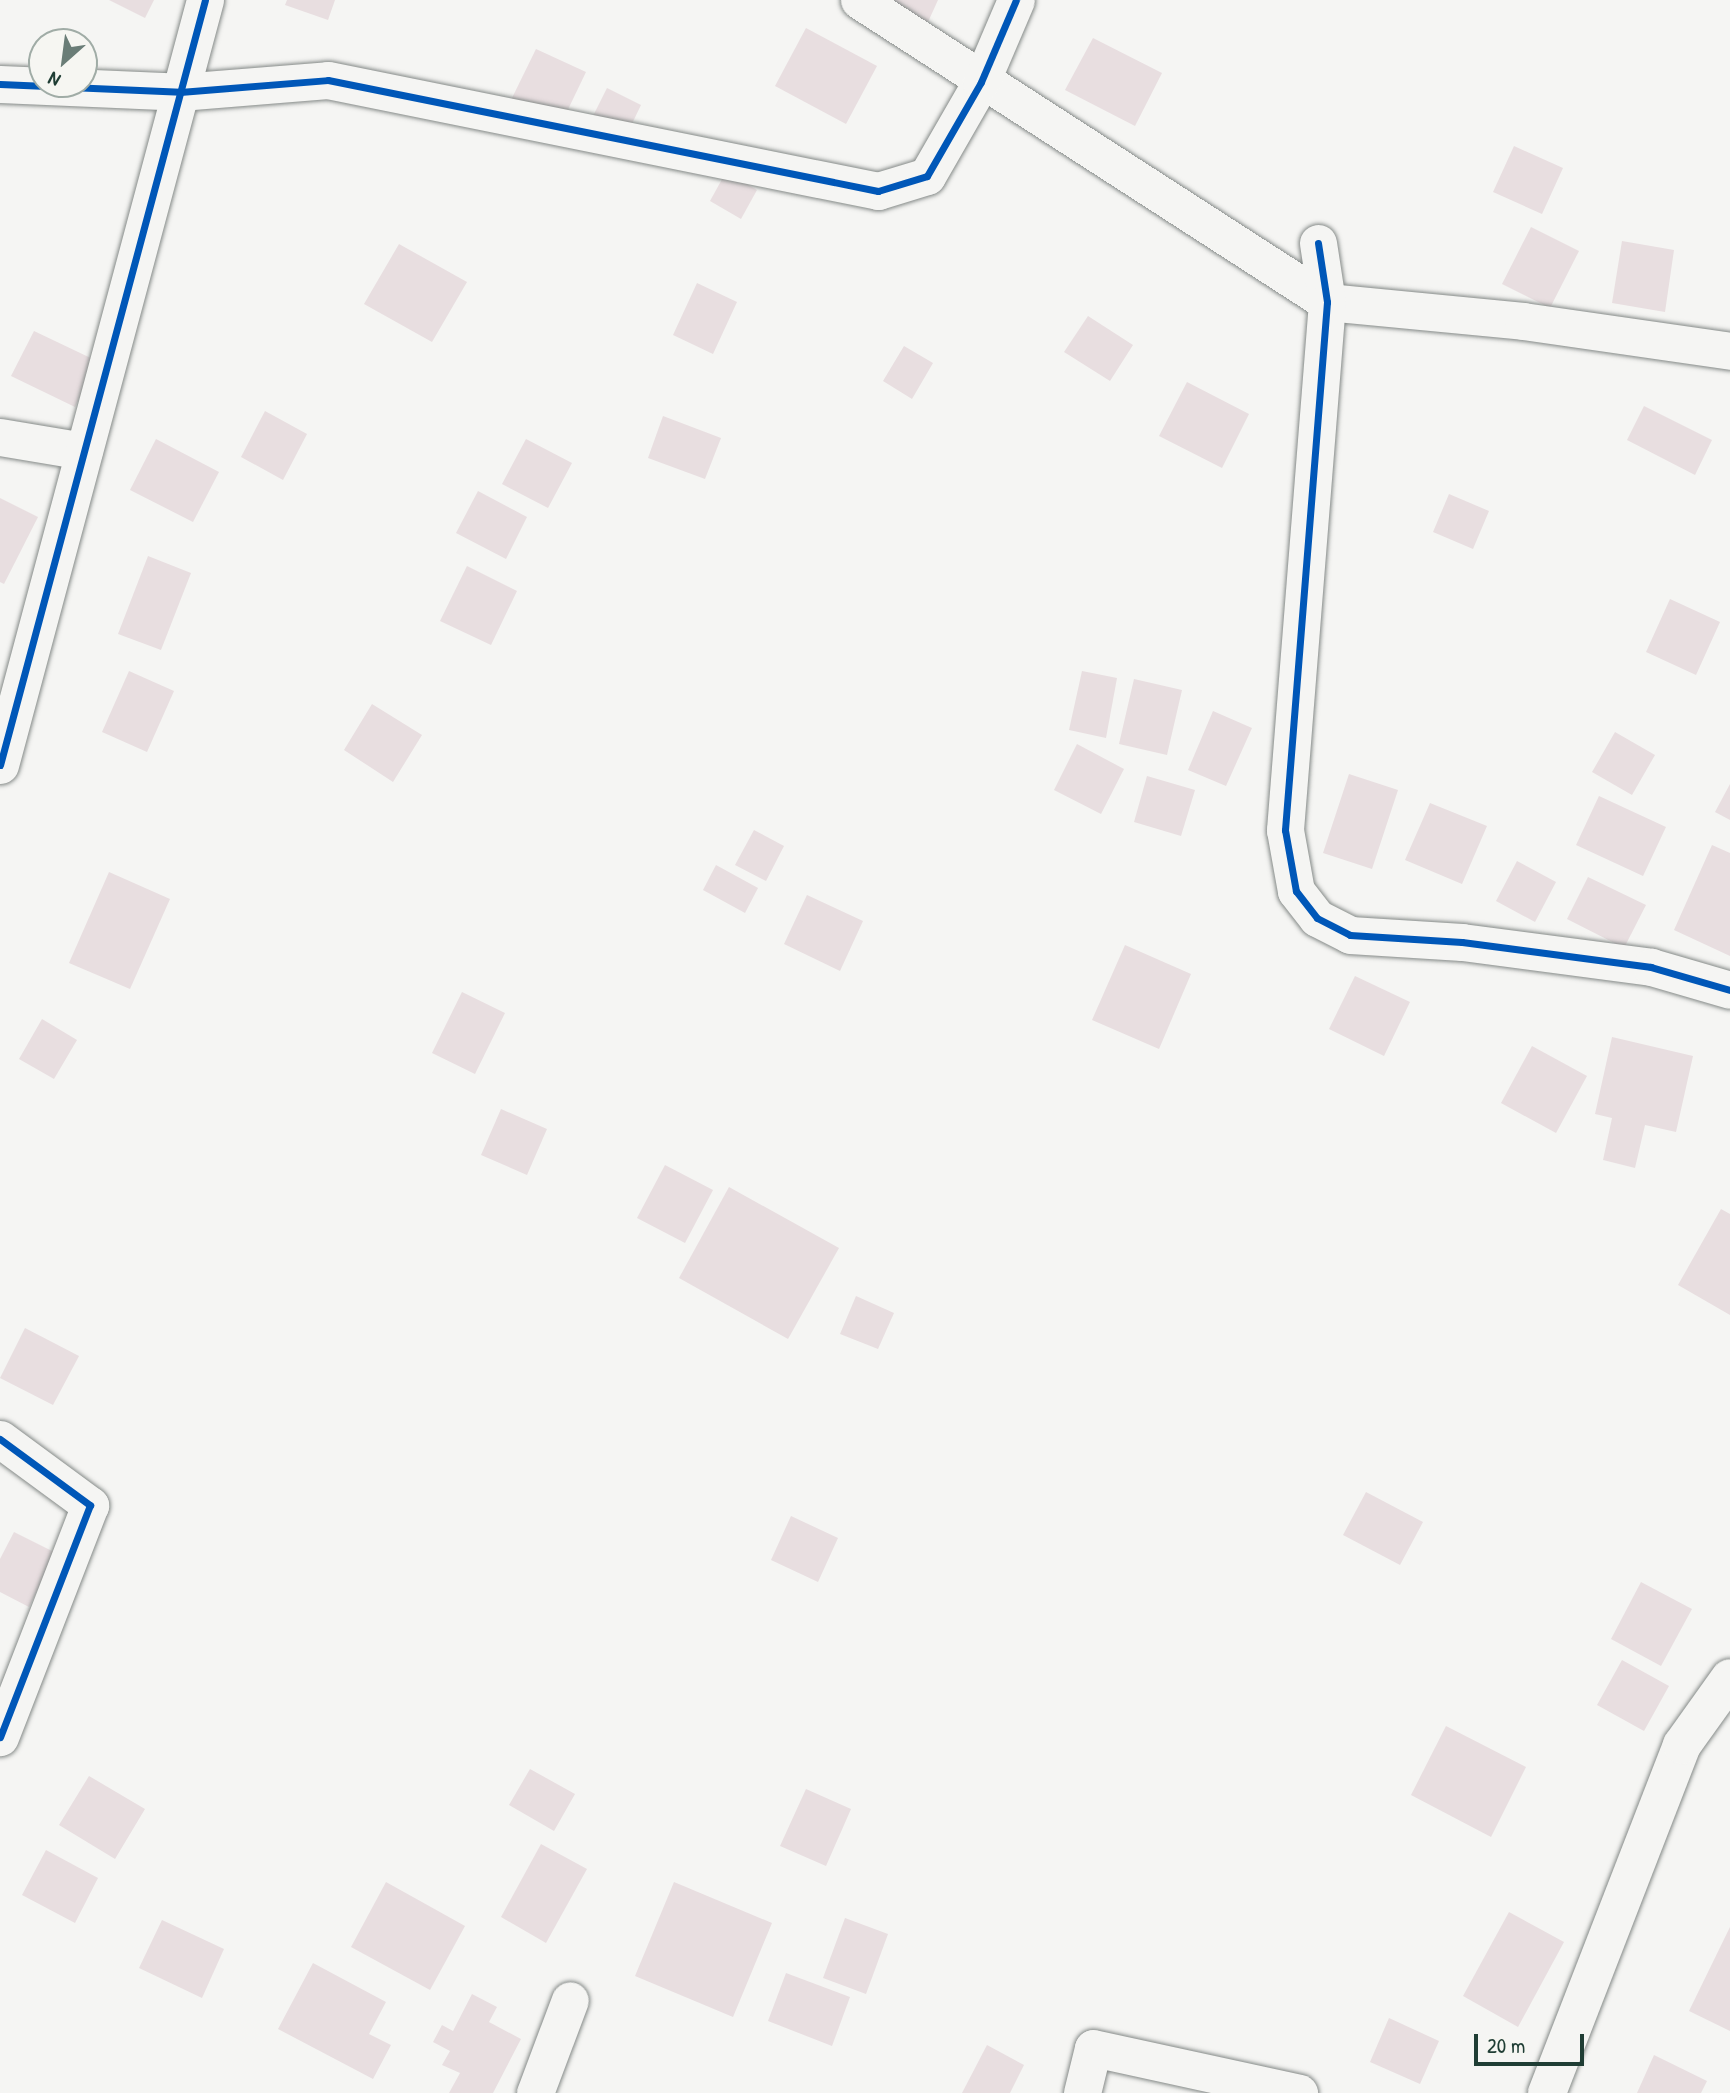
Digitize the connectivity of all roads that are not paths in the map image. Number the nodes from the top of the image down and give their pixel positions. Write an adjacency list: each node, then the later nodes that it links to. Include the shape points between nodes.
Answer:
1 (205, 0): 6 (street)
2 (859, 0): 4 (street)
3 (1016, 0): 4 (street)
4 (981, 82): 6 (street, via 927,176 878,191 328,80); 8 (street)
5 (0, 84): 6 (street)
6 (180, 92): 11 (street)
7 (1318, 243): 8 (street)
8 (1327, 302): 9 (street, via 1523,321); 13 (street, via 1284,830 1296,891 1317,918 1350,935 1462,942 1651,967)
9 (1730, 351)
10 (0, 438): 11 (street)
11 (84, 450): 12 (street)
12 (0, 765)
13 (1730, 990)
14 (0, 1438): 16 (street, via 90,1504)
15 (1730, 1678): 21 (main road, via 1682,1745)
16 (0, 1737)
17 (570, 2000): 18 (street)
18 (535, 2093)
19 (1082, 2093): 20 (street, via 1093,2048)
20 (1299, 2093)
21 (1547, 2093)

